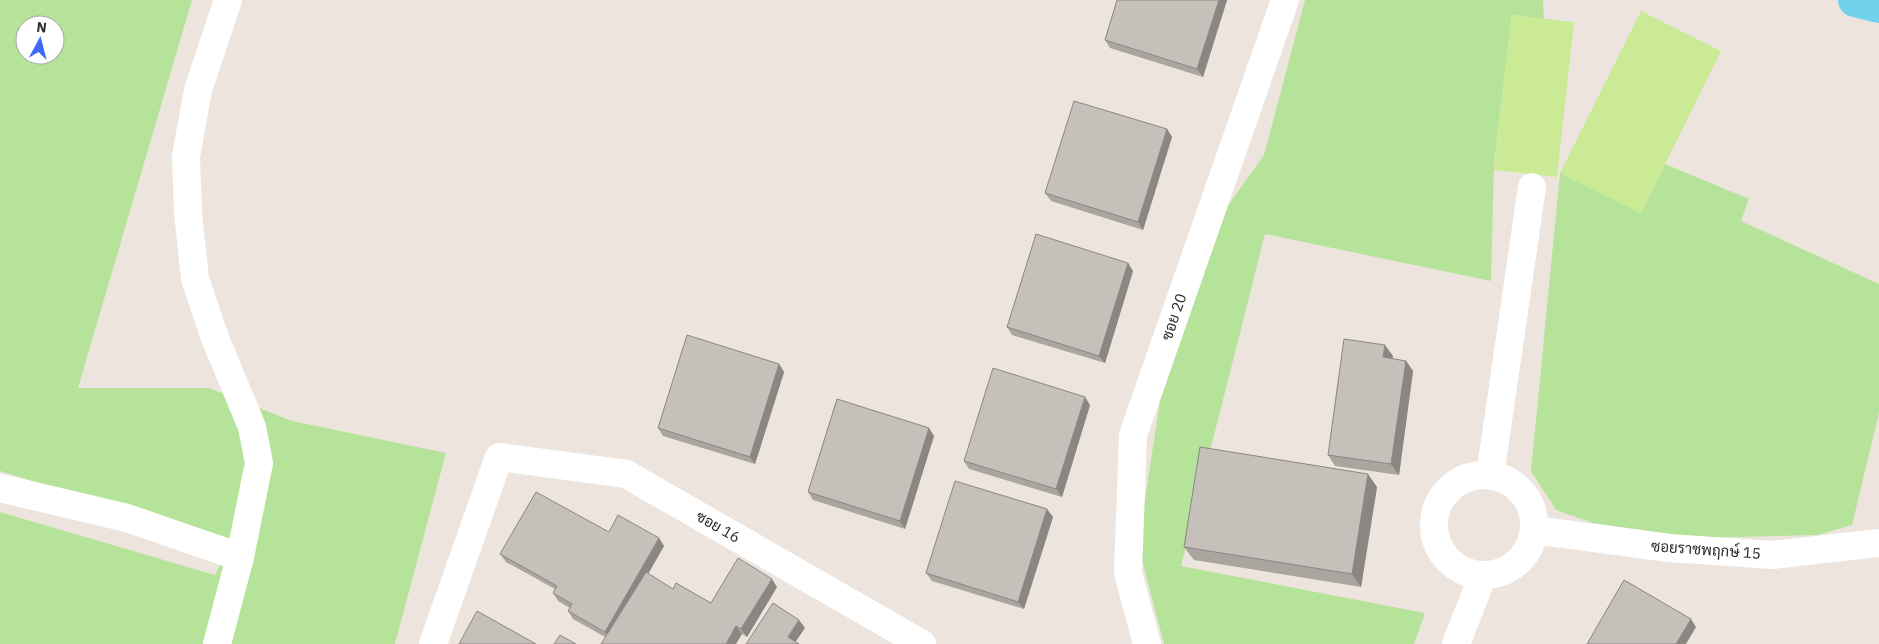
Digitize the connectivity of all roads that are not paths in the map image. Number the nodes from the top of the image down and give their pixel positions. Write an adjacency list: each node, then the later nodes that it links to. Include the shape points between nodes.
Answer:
1 (228, 0): 8 (street, via 198,90 186,156 195,279 215,338 252,427 259,463)
2 (1285, 0): 14 (street, ซอย 20, via 1133,435 1128,573)
3 (1532, 187): 4 (street)
4 (1490, 476): 6 (street, via 1505,480 1528,501); 9 (street, via 1459,482 1446,492 1434,522 1435,538 1447,558 1467,572)
5 (0, 488): 8 (street, via 127,518)
6 (1534, 530): 7 (street, ซอยราชพฤกษ์ 15, via 1669,548 1773,555); 9 (street, via 1531,544 1523,557 1498,574)
7 (1879, 543)
8 (240, 557): 11 (street)
9 (1483, 575): 10 (street)
10 (1465, 641)
11 (217, 644)
12 (434, 644): 13 (street, ซอย 16, via 498,457 626,474)
13 (922, 644)
14 (1147, 644)

